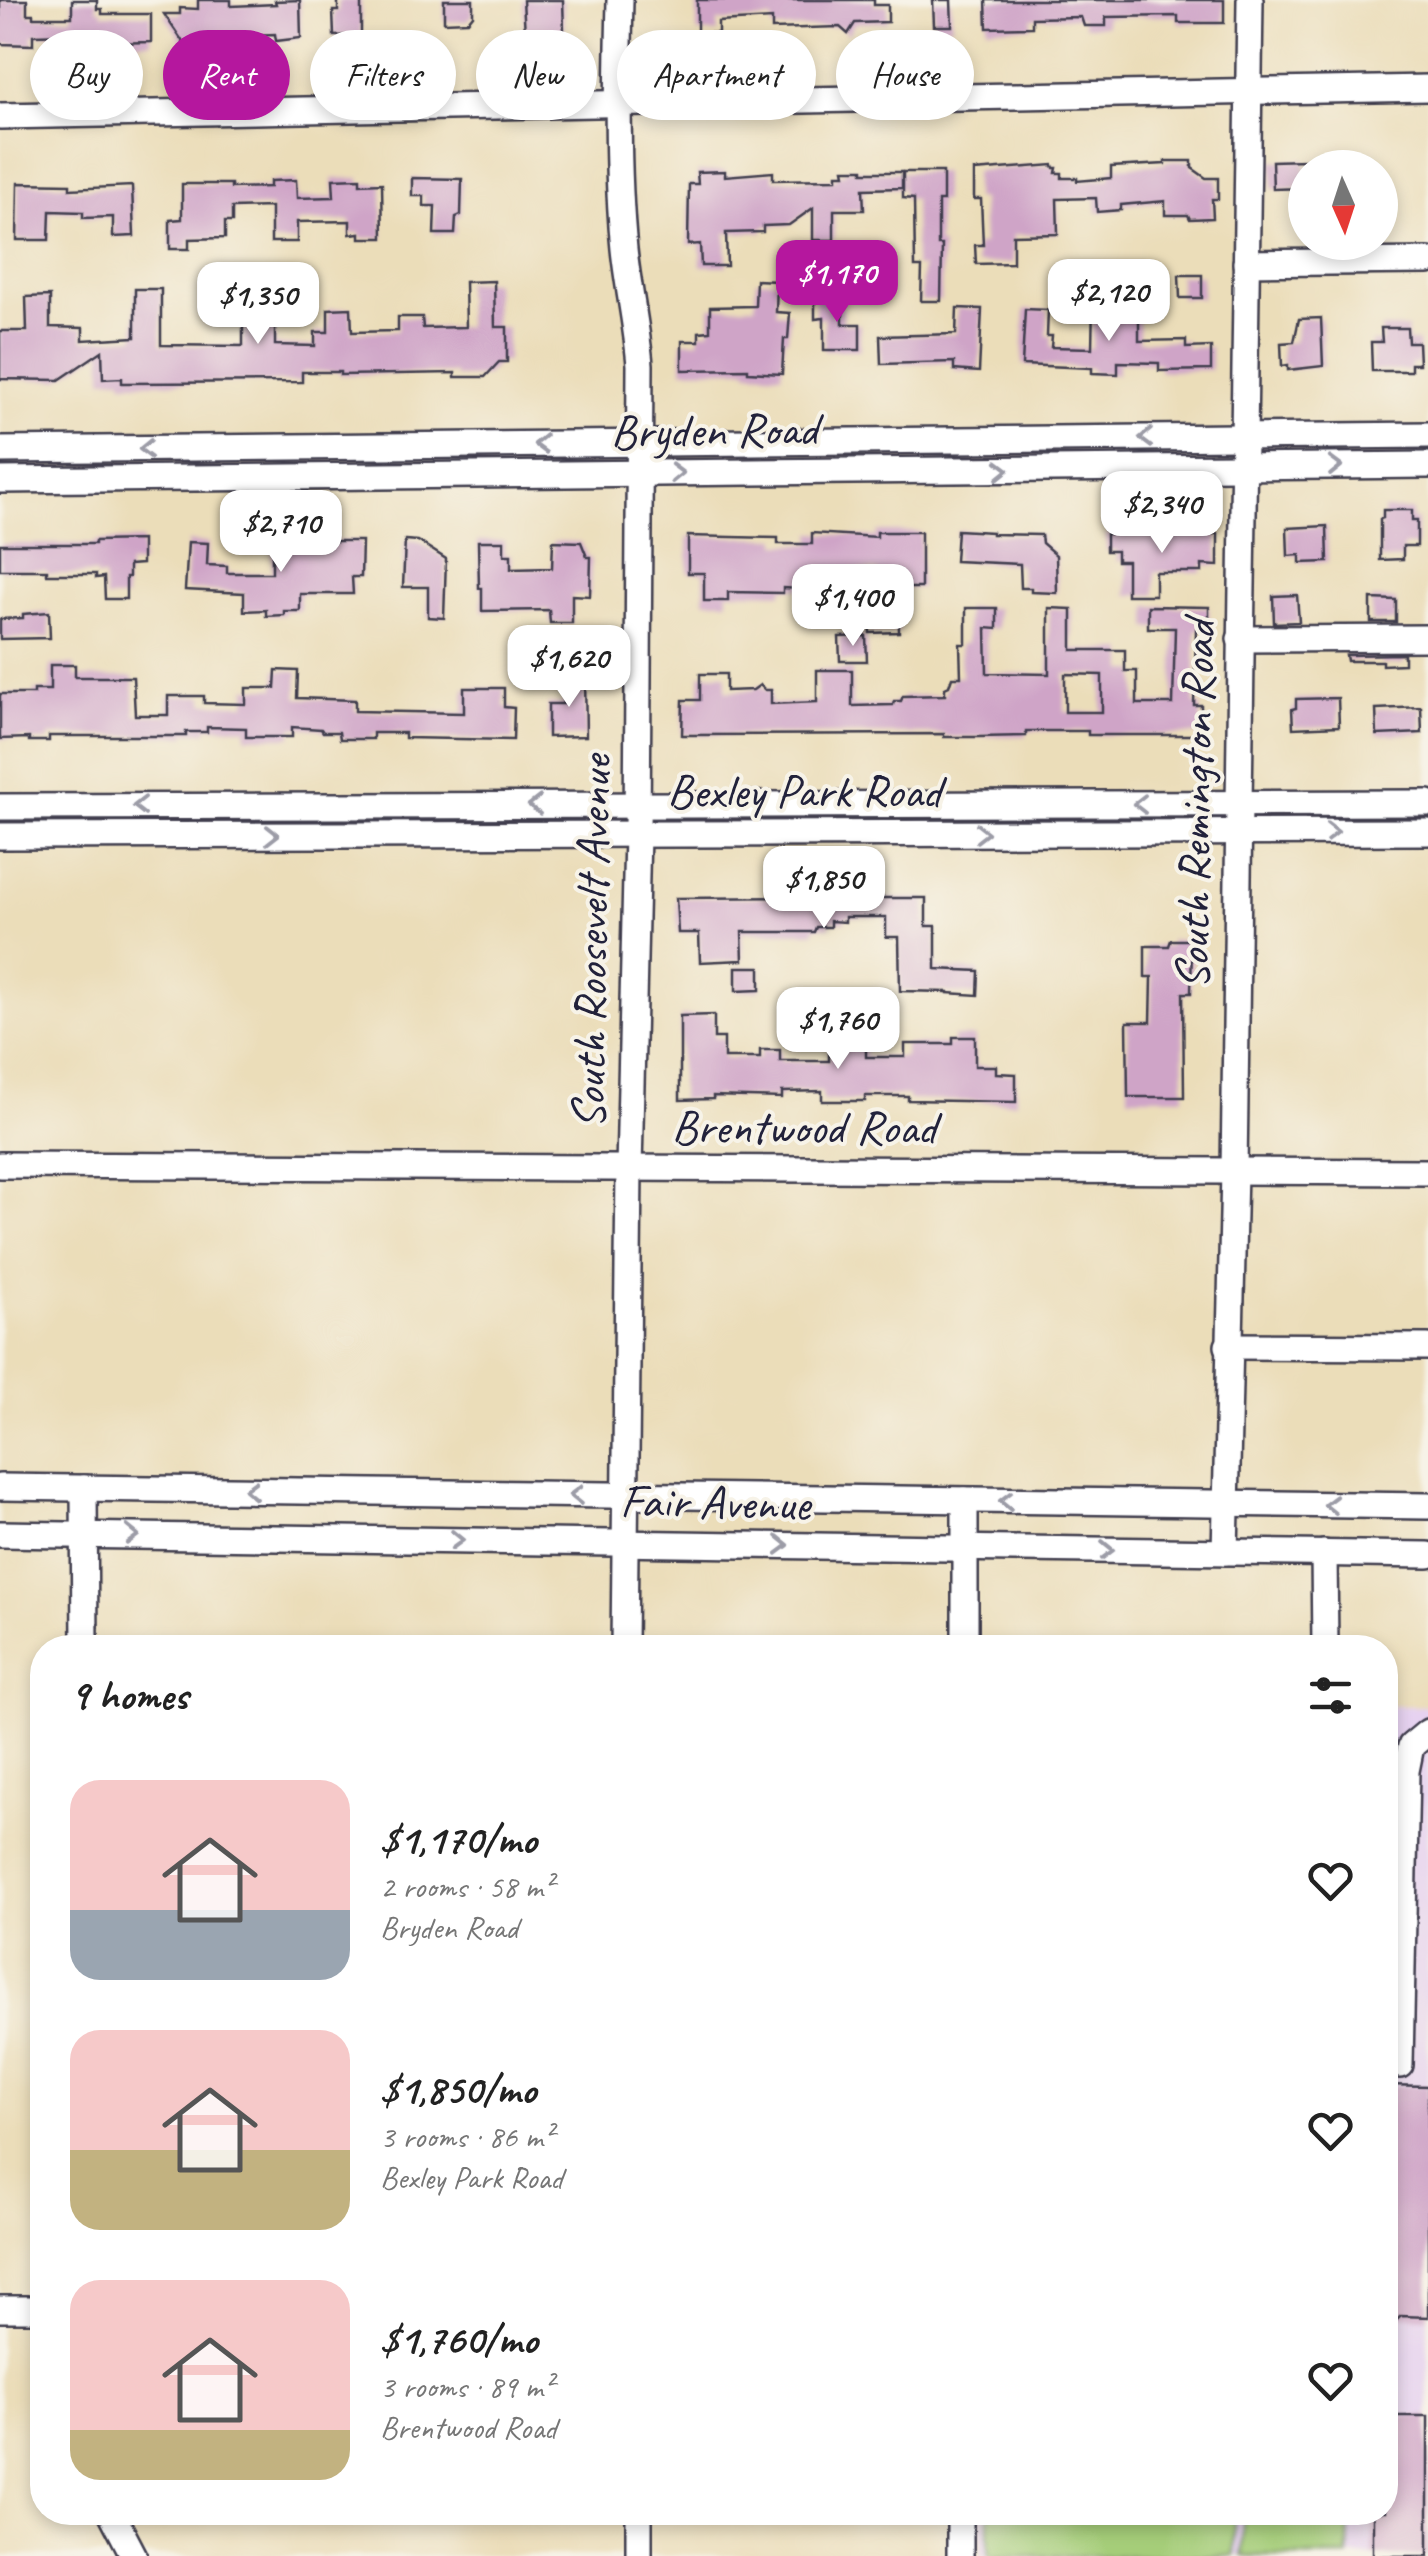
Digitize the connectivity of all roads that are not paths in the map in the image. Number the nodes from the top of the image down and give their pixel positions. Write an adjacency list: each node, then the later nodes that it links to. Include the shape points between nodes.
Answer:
1 (620, 0): 3 (street, South Roosevelt Avenue)
2 (1250, 0): 5 (street, South Remington Road)
3 (619, 30)
4 (1428, 88): 5 (street)
5 (1249, 91): 6 (street); 11 (street, South Remington Road)
6 (816, 98)
7 (617, 105): 8 (street)
8 (0, 116)
9 (619, 120): 16 (street, South Roosevelt Avenue, via 624,250 640,365)
10 (1428, 261): 11 (street)
11 (1246, 263): 13 (street, South Remington Road)
12 (1428, 435): 13 (street, Bryden Road)
13 (1243, 438): 14 (street, Bryden Road, one-way to 14); 21 (street, South Remington Road)
14 (1042, 440): 15 (street, Bryden Road); 22 (street)
15 (859, 442): 16 (street, Bryden Road); 23 (street)
16 (638, 444): 17 (street, Bryden Road, one-way to 17); 24 (street, South Roosevelt Avenue)
17 (410, 446): 18 (street, Bryden Road); 25 (street)
18 (214, 448): 19 (street, Bryden Road, one-way to 19); 26 (street)
19 (10, 450): 27 (street)
20 (1428, 465): 21 (street, Bryden Road, one-way to 20)
21 (1242, 468): 22 (street, Bryden Road); 29 (street, South Remington Road)
22 (1042, 470): 23 (street, Bryden Road, one-way to 22)
23 (859, 472): 24 (street, Bryden Road, one-way to 23)
24 (639, 474): 25 (street, Bryden Road); 34 (street, South Roosevelt Avenue)
25 (410, 476): 26 (street, Bryden Road)
26 (214, 478): 27 (street, Bryden Road)
27 (10, 480)
28 (1428, 638): 29 (street)
29 (1240, 639): 30 (street, South Remington Road)
30 (1237, 803): 31 (street, Bexley Park Road); 33 (street, Bexley Park Road, one-way to 33); 38 (street, South Remington Road)
31 (1428, 803)
32 (854, 804): 33 (street, Bexley Park Road); 34 (street, Bexley Park Road); 40 (street)
33 (1036, 804): 41 (street)
34 (636, 805): 36 (street, Bexley Park Road, one-way to 36); 42 (street, South Roosevelt Avenue)
35 (210, 806): 36 (street, Bexley Park Road); 37 (street, Bexley Park Road, one-way to 37); 45 (street)
36 (404, 806): 43 (street)
37 (7, 807): 44 (street)
38 (1237, 832): 39 (street, Bexley Park Road, one-way to 39); 41 (street, Bexley Park Road); 48 (street, South Remington Road)
39 (1428, 832)
40 (854, 833): 41 (street, Bexley Park Road, one-way to 41); 42 (street, Bexley Park Road)
41 (1036, 833)
42 (637, 834): 43 (street, Bexley Park Road); 47 (street, South Roosevelt Avenue)
43 (405, 835): 45 (street, Bexley Park Road, one-way to 43)
44 (7, 836): 45 (street, Bexley Park Road)
45 (210, 836)
46 (0, 1165): 47 (street, Brentwood Road)
47 (630, 1169): 48 (street, Brentwood Road); 54 (street, South Roosevelt Avenue)
48 (1234, 1172): 49 (street, Brentwood Road); 50 (street, South Remington Road)
49 (1428, 1172)
50 (1228, 1346): 51 (street); 56 (street, South Remington Road)
51 (1428, 1347)
52 (0, 1487): 53 (street, Fair Avenue)
53 (84, 1488): 54 (street, Fair Avenue, one-way to 53); 59 (street)
54 (624, 1496): 55 (street, Fair Avenue); 60 (street, South Roosevelt Avenue)
55 (965, 1500): 56 (street, Fair Avenue, one-way to 55); 61 (street)
56 (1226, 1504): 57 (street, Fair Avenue, one-way to 56); 62 (street, South Remington Road)
57 (1428, 1506)
58 (0, 1534): 59 (street, Fair Avenue)
59 (84, 1535): 60 (street, Fair Avenue, one-way to 60); 65 (street)
60 (624, 1543): 61 (street, Fair Avenue, one-way to 61); 66 (street, South Roosevelt Avenue)
61 (965, 1548): 62 (street, Fair Avenue, one-way to 62); 67 (street)
62 (1225, 1552): 63 (street, Fair Avenue)
63 (1324, 1553): 64 (street, Fair Avenue); 68 (street)
64 (1428, 1554)
65 (85, 1635)
66 (624, 1635)
67 (965, 1635)
68 (1325, 1635)
69 (1428, 1732): 70 (street, via 1411,1746 1406,1772)
70 (1400, 2065)
71 (0, 2309): 72 (street)
72 (30, 2309)
73 (118, 2525): 76 (street)
74 (639, 2525): 77 (street)
75 (960, 2525): 78 (street)
76 (134, 2556)
77 (639, 2556)
78 (960, 2556)

